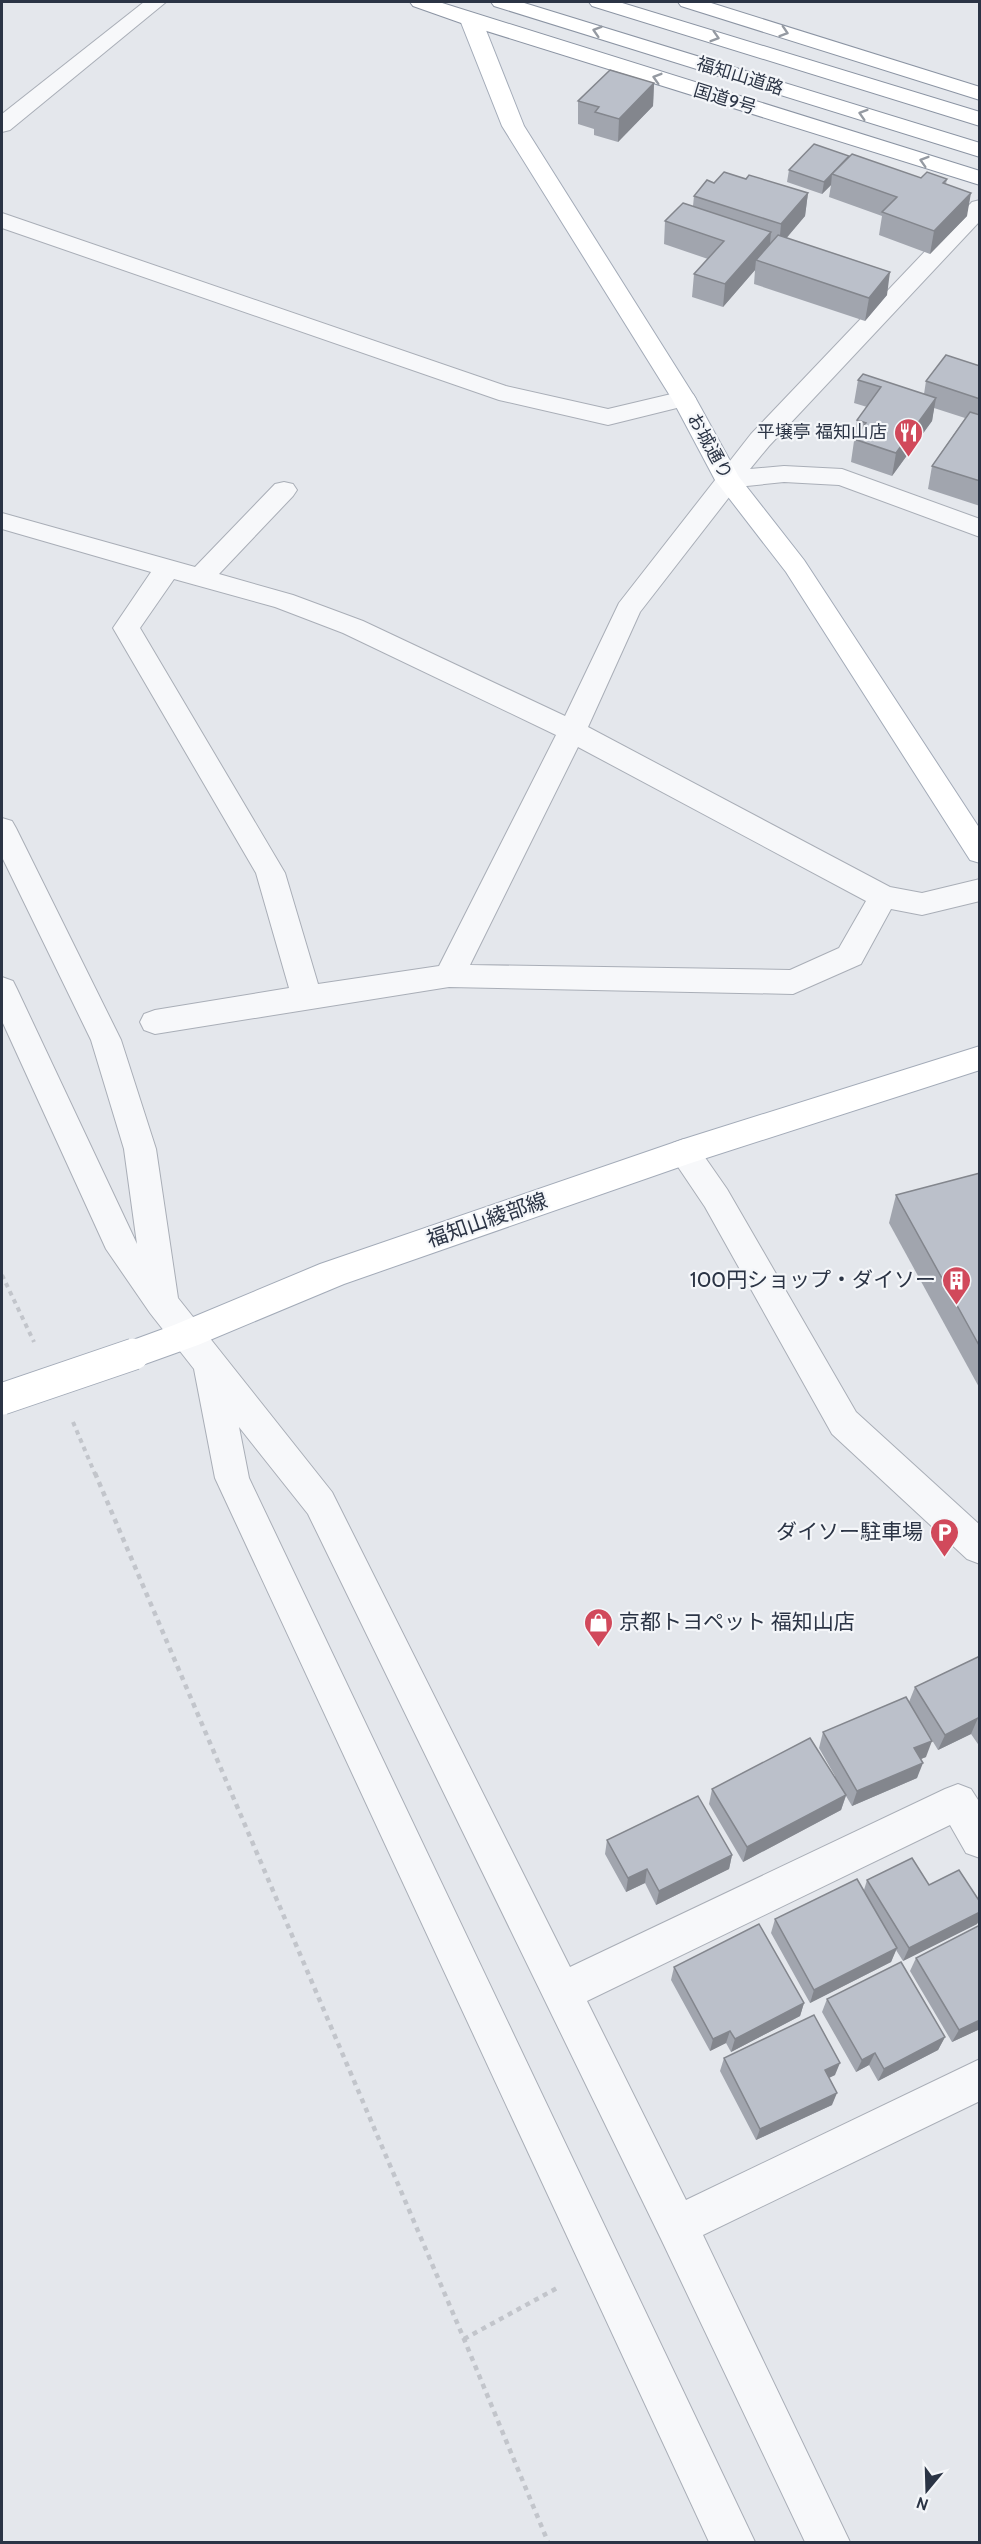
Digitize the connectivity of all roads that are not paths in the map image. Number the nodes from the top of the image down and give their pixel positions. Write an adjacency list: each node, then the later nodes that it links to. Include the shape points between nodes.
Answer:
1 (156, 2): 9 (street)
2 (420, 2): 6 (main road, 国道9号)
3 (501, 2): 10 (main road, 福知山道路, one-way to 3)
4 (599, 2): 8 (main road, 福知山道路, one-way to 8)
5 (688, 2): 7 (main road, one-way to 7)
6 (472, 11): 11 (main road, 国道9号, one-way to 6); 14 (main road, お城通り, via 513,126)
7 (980, 94)
8 (980, 119)
9 (2, 125)
10 (980, 150)
11 (980, 178)
12 (980, 207): 15 (street, via 759,440)
13 (2, 220): 14 (street, via 499,392 608,417)
14 (684, 399): 15 (main road, お城通り)
15 (728, 480): 18 (street, via 784,474 842,477); 21 (street, via 628,609); 23 (main road, お城通り, via 795,566)
16 (284, 490): 20 (street)
17 (2, 521): 19 (street)
18 (980, 529)
19 (168, 568): 20 (street); 28 (street, via 126,627 270,873)
20 (201, 577): 21 (street, via 284,601 353,627)
21 (572, 731): 25 (street); 26 (street)
22 (2, 828): 32 (street, via 106,1040 140,1149)
23 (980, 853)
24 (980, 890): 25 (street, via 922,904)
25 (883, 897): 26 (street, via 850,956 794,982)
26 (449, 976): 28 (street)
27 (2, 989): 32 (street, via 122,1249)
28 (308, 997): 29 (street)
29 (155, 1022)
30 (980, 1059): 31 (main road, 福知山綾部線)
31 (684, 1152): 33 (main road, 福知山綾部線, via 332,1274); 36 (street, via 716,1198 844,1423)
32 (162, 1304): 33 (street)
33 (186, 1335): 34 (street); 35 (main road, 福知山綾部線, bridge)
34 (210, 1366): 38 (street, via 320,1503); 41 (street, via 232,1478)
35 (2, 1399)
36 (980, 1548)
37 (980, 1840): 38 (street, via 958,1802)
38 (561, 1992): 40 (street)
39 (980, 2079): 40 (street)
40 (677, 2226): 42 (street)
41 (732, 2542)
42 (828, 2542)

